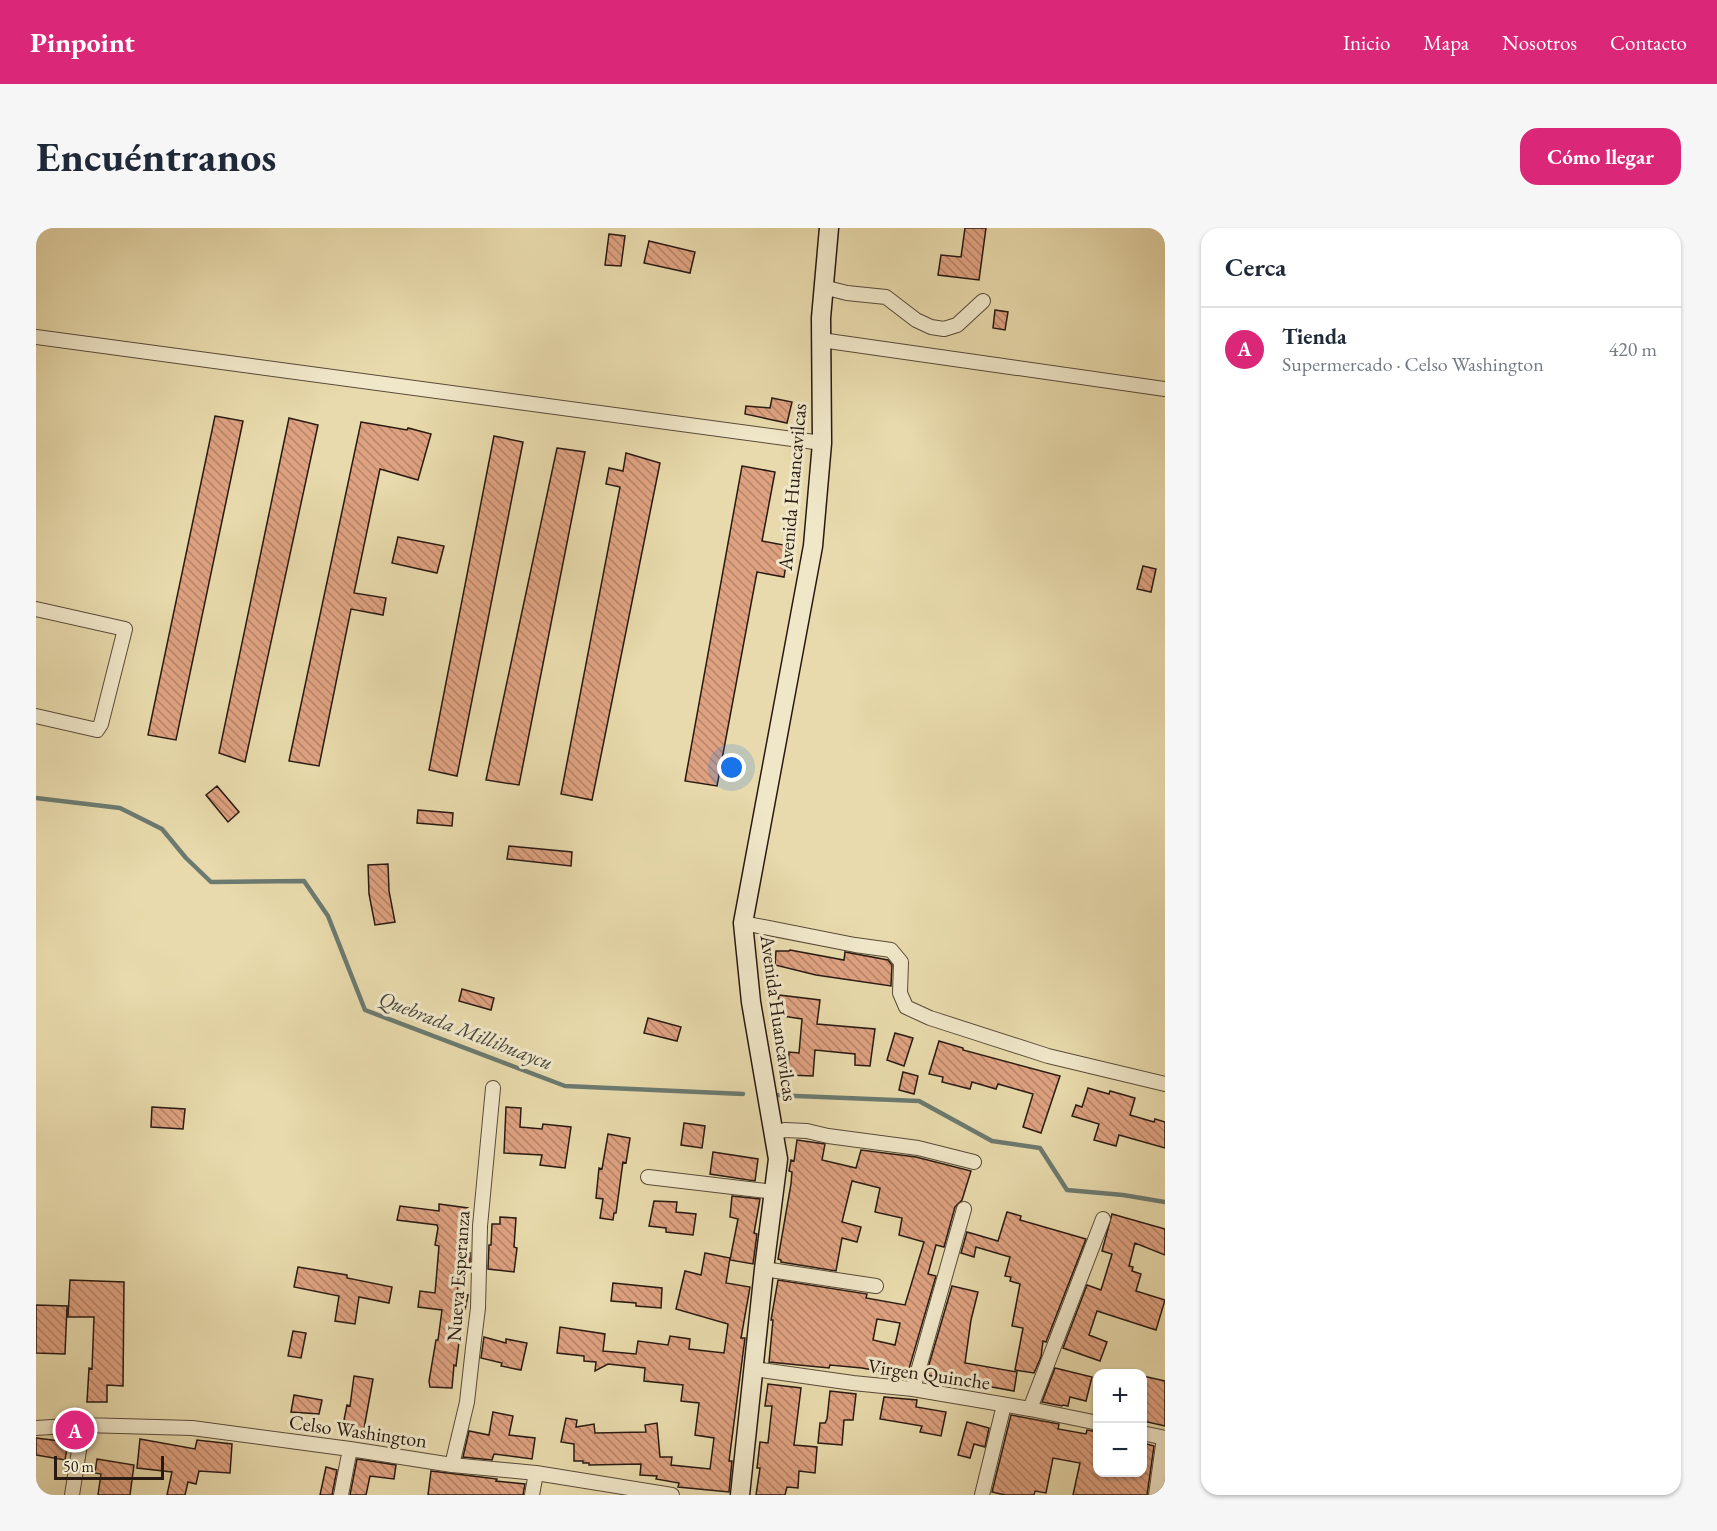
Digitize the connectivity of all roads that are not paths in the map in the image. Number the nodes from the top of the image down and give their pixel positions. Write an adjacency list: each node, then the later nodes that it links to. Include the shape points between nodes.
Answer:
1 (829, 228): 2 (street, Avenida Huancavilcas)
2 (823, 287): 3 (street, via 886,297 916,320 944,329 957,326); 5 (street, Avenida Huancavilcas)
3 (983, 301)
4 (36, 337): 7 (street)
5 (821, 340): 6 (street); 7 (street, Avenida Huancavilcas)
6 (1165, 389)
7 (822, 443): 10 (street, Avenida Huancavilcas, via 813,546)
8 (36, 609): 9 (street, via 125,629 97,730)
9 (36, 716)
10 (743, 923): 11 (street, via 891,950 901,962 900,993 906,1007 1048,1056); 13 (street, Avenida Huancavilcas, via 750,1002)
11 (1165, 1084)
12 (493, 1088): 31 (street, Nueva Esperanza, via 480,1226 475,1338 467,1402)
13 (774, 1133): 14 (street, via 807,1131 918,1148); 16 (street, Avenida Huancavilcas, via 778,1159)
14 (974, 1162)
15 (648, 1177): 16 (street)
16 (774, 1192): 19 (street, Avenida Huancavilcas)
17 (964, 1209): 22 (street)
18 (1102, 1220): 24 (street)
19 (764, 1269): 20 (street); 21 (street, Avenida Huancavilcas)
20 (876, 1286)
21 (754, 1370): 22 (street, Virgen Quinche); 37 (street, Avenida Huancavilcas)
22 (912, 1389): 23 (street, Virgen Quinche)
23 (1004, 1406): 24 (street, Virgen Quinche); 38 (street)
24 (1030, 1409): 25 (street, Virgen Quinche)
25 (1093, 1422)
26 (83, 1425): 27 (street, Celso Washington); 30 (street, Celso Washington, via 192,1428); 33 (street)
27 (36, 1428)
28 (1147, 1434): 29 (street)
29 (1165, 1438): 39 (street)
30 (350, 1449): 31 (street, Celso Washington); 34 (street)
31 (452, 1466): 32 (street, Celso Washington)
32 (536, 1473): 35 (street); 36 (street, Celso Washington)
33 (72, 1495)
34 (341, 1495)
35 (532, 1495)
36 (672, 1495)
37 (740, 1495)
38 (982, 1495)
39 (1156, 1495)

